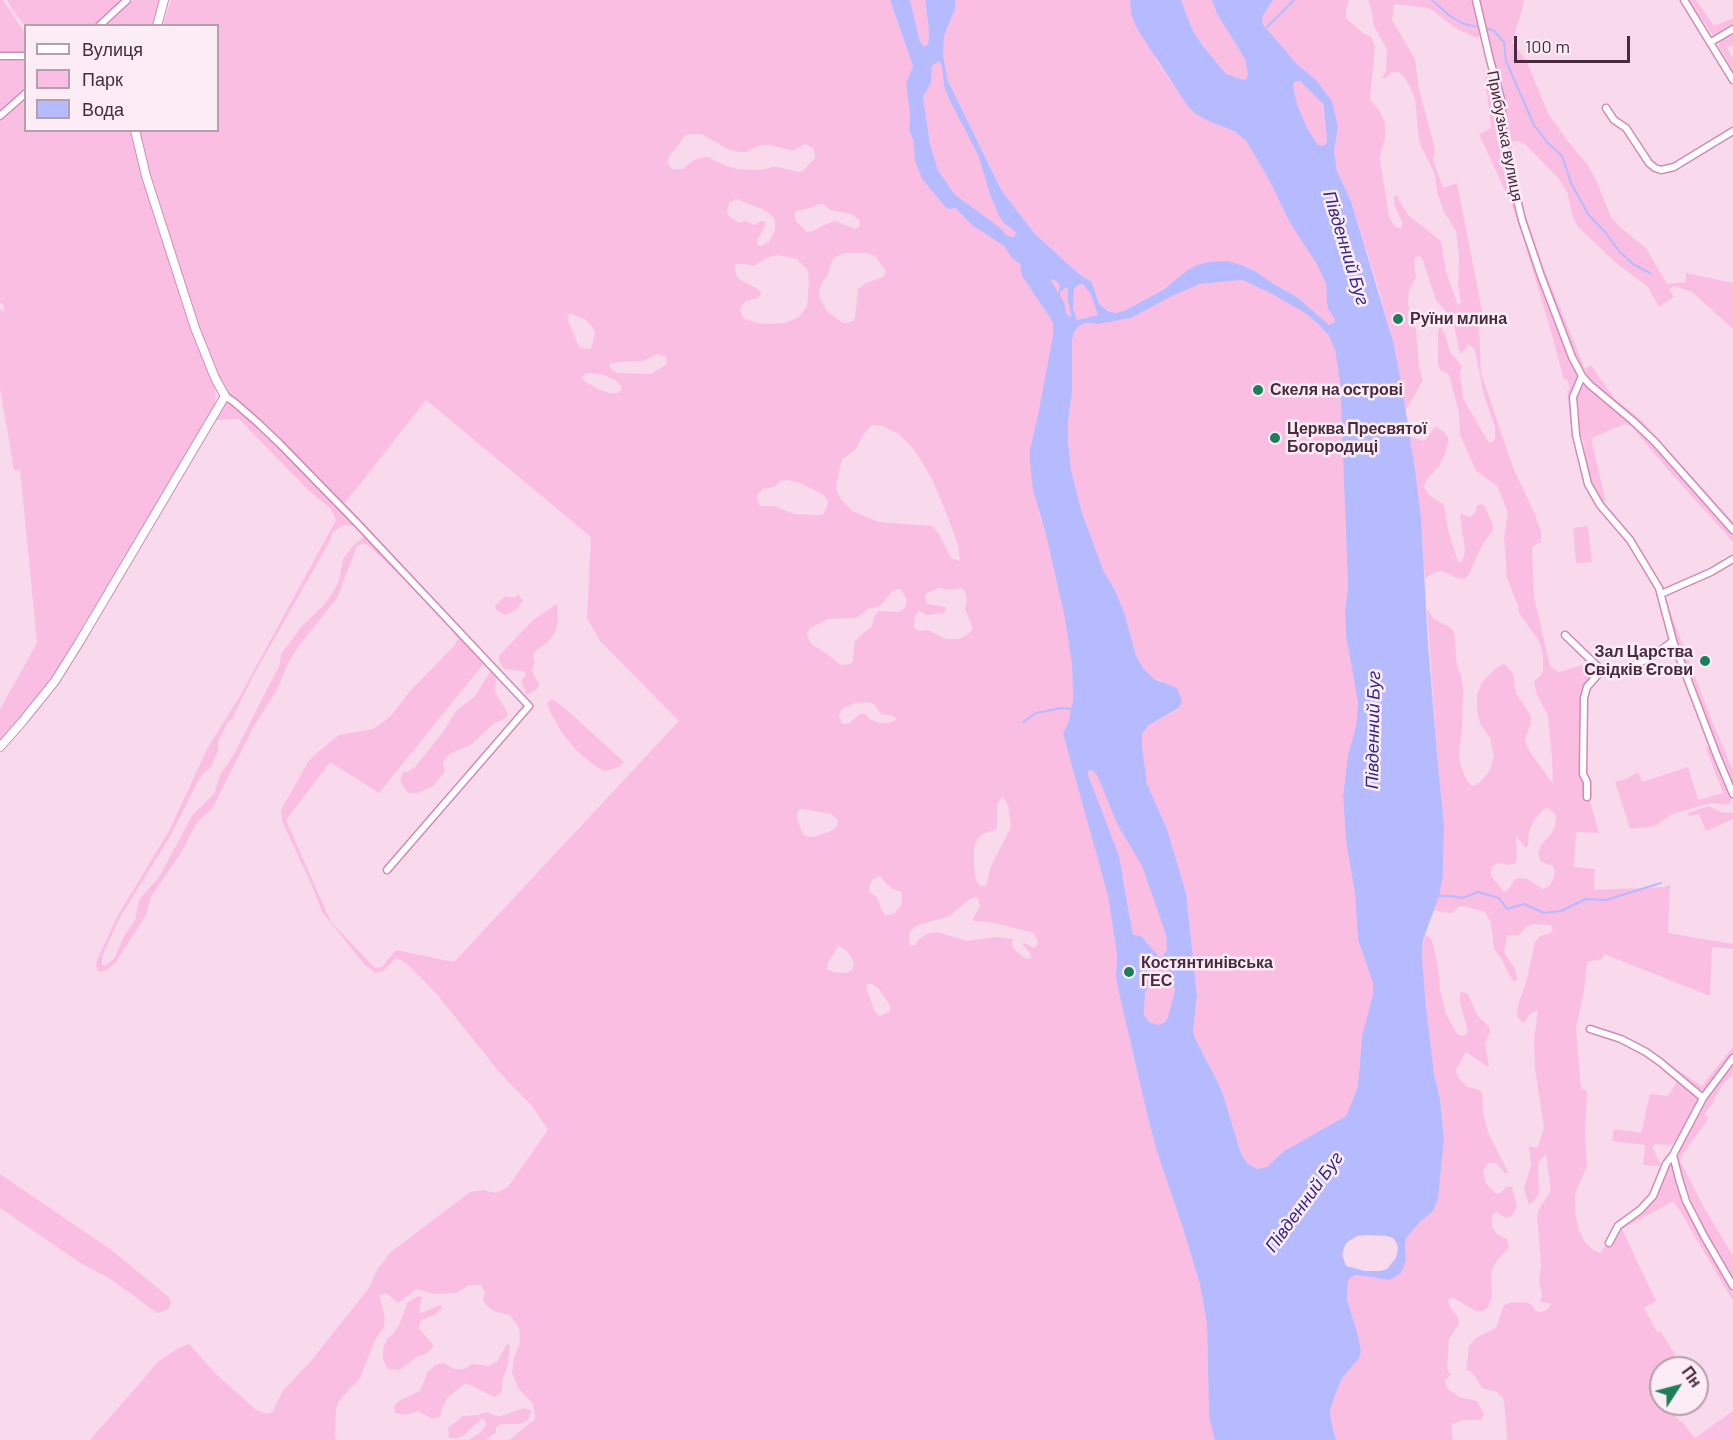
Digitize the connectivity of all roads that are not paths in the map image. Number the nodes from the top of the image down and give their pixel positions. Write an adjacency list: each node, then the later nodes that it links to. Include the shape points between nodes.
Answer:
1 (127, 0): 5 (street)
2 (164, 0): 6 (street)
3 (1476, 0): 17 (street, Прибузька вулиця, via 1503,106 1504,145 1527,237 1561,332)
4 (1684, 0): 8 (street)
5 (101, 24)
6 (158, 24)
7 (1733, 29): 8 (street)
8 (1711, 42): 11 (street)
9 (0, 56): 10 (street)
10 (24, 56)
11 (1733, 80)
12 (24, 95): 14 (street)
13 (1606, 108): 15 (street, via 1626,128 1649,163 1661,170 1674,167)
14 (0, 116)
15 (1733, 131)
16 (135, 132): 18 (street, via 195,328)
17 (1582, 376): 19 (street, Прибузька вулиця, via 1655,442); 21 (street, via 1573,401 1576,435 1588,484 1630,540)
18 (225, 396): 25 (street, via 80,642 55,681); 28 (street, via 258,423 357,522 529,706)
19 (1733, 530)
20 (1733, 559): 21 (street)
21 (1661, 594): 23 (street)
22 (1565, 635): 24 (street)
23 (1673, 640): 24 (street, via 1654,656 1628,669); 26 (street)
24 (1602, 670): 27 (street, via 1587,687 1584,698 1583,774)
25 (0, 747)
26 (1733, 794)
27 (1587, 797)
28 (387, 870)
29 (1590, 1029): 31 (street, via 1646,1052)
30 (1733, 1058): 31 (street)
31 (1703, 1098): 32 (street)
32 (1673, 1155): 33 (street, via 1650,1200 1618,1226); 34 (street, via 1686,1200)
33 (1610, 1243)
34 (1733, 1286)

